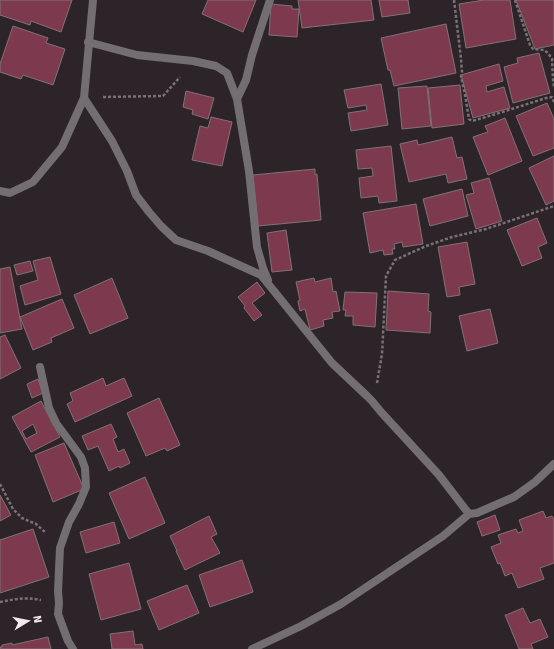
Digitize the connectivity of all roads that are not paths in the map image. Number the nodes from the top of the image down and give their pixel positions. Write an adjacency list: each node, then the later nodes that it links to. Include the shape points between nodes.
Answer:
1 (93, 0): 3 (street)
2 (270, 0): 5 (street, via 246,80)
3 (88, 42): 4 (street); 5 (street, via 137,55 216,66 227,73)
4 (84, 98): 6 (street, via 62,147 33,182 10,193); 7 (street, via 112,141 136,195 161,226 176,240 208,251 261,275)
5 (237, 99): 7 (street, via 249,171 257,248)
6 (0, 192)
7 (273, 290): 10 (street, via 332,363 372,401 439,475)
8 (40, 367): 11 (street, via 49,408 56,423 81,457 85,468 86,487 60,548 58,614)
9 (554, 464): 10 (street, via 514,497)
10 (469, 514): 12 (street, via 443,536 341,604)
11 (73, 649)
12 (252, 649)

